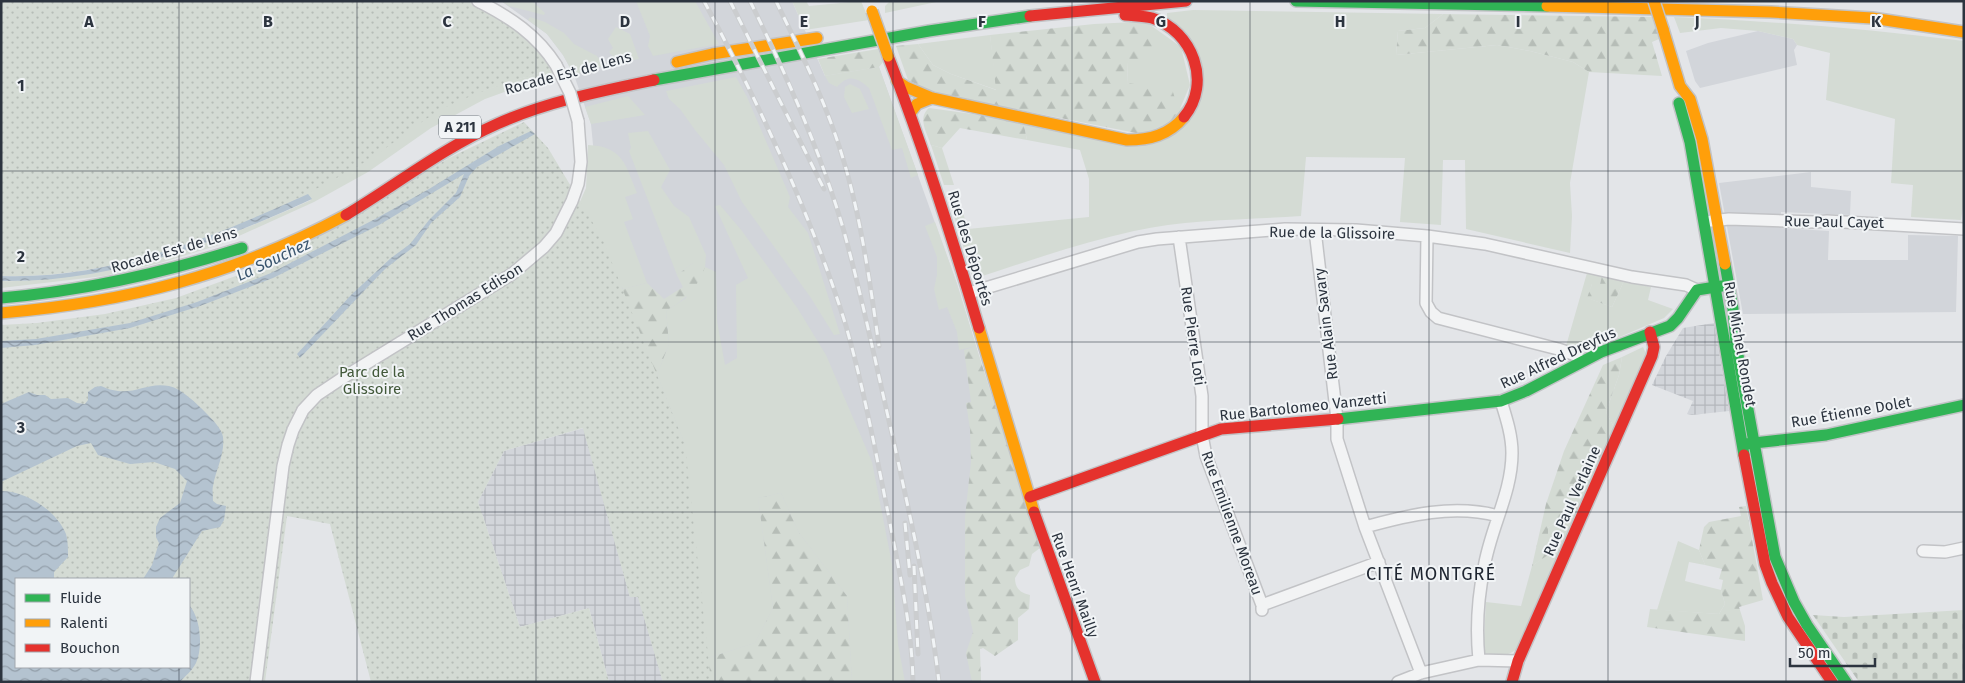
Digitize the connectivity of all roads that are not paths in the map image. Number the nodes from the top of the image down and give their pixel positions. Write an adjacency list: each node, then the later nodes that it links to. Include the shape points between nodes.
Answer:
1 (478, 1): 50 (street, Rue Thomas Edison, bridge, via 530,33 556,65 570,93 578,121 581,162 578,184 556,233 537,254 512,274 317,395 304,410 290,437 283,466)
2 (1186, 1): 6 (main road, A 211)
3 (1296, 1): 9 (main road, via 1711,10 1872,18)
4 (1654, 1): 17 (main road, bridge, via 1680,86 1679,103)
5 (871, 6): 12 (main road, Rue des Déportés, bridge)
6 (1074, 10): 15 (main road, via 1094,17 1147,16 1180,34 1191,48 1198,77 1197,91 1184,118 1153,139 1127,140); 30 (main road, Rocade Est de Lens / A 211, via 941,29 706,70 550,104 492,125 343,216 303,238 254,258 175,286 135,296)
7 (886, 25): 8 (main road)
8 (866, 29)
9 (1964, 32)
10 (828, 36): 11 (main road)
11 (669, 64)
12 (898, 81): 15 (main road); 16 (main road, Rue des Déportés)
13 (581, 83): 14 (main road, Rocade Est de Lens)
14 (555, 89)
15 (932, 98): 16 (main road, via 917,104)
16 (910, 112): 28 (main road, Rue des Déportés)
17 (1693, 129): 18 (main road, Rue Michel Rondet); 19 (main road, Rue Michel Rondet)
18 (1717, 220): 19 (street, Rue Paul Cayet); 20 (street, Rue Paul Cayet, via 1827,220); 25 (main road, Rue Michel Rondet)
19 (1704, 222): 26 (main road, Rue Michel Rondet)
20 (1964, 229)
21 (1315, 230): 22 (street, Rue de la Glissoire); 23 (street, Rue de la Glissoire); 37 (street, Rue Alain Savary)
22 (1427, 236): 27 (street, Rue de la Glissoire, via 1486,244 1632,277 1686,285); 34 (street, via 1426,304 1438,318 1558,349 1576,356)
23 (1179, 237): 28 (street, Rue de la Glissoire, via 1138,242); 38 (street, Rue Pierre Loti, via 1202,396)
24 (257, 242): 29 (main road, Rocade Est de Lens, via 199,262 92,288)
25 (1728, 285): 26 (main road); 39 (main road, Rue Michel Rondet)
26 (1715, 288): 27 (main road); 40 (main road, Rue Michel Rondet)
27 (1697, 290): 33 (main road, Rue Alfred Dreyfus, via 1674,322)
28 (969, 293): 41 (main road, Rue des Déportés)
29 (1, 298)
30 (20, 311): 31 (main road, A 211); 32 (main road, via 10,321)
31 (1, 312)
32 (1, 322)
33 (1650, 332): 34 (main road, Rue Alfred Dreyfus); 48 (main road, Rue Paul Verlaine, via 1654,347 1652,356)
34 (1581, 362): 35 (main road, Rue Alfred Dreyfus)
35 (1501, 401): 37 (main road, Rue Bartolomeo Vanzetti); 42 (street, Rue Alfred Dreyfus, via 1512,452 1509,485)
36 (1964, 405): 39 (main road, Rue Étienne Dolet, via 1826,435)
37 (1337, 419): 38 (main road, Rue Bartolomeo Vanzetti, via 1221,429); 43 (street, Rue Alain Savary, via 1337,439)
38 (1202, 435): 41 (main road, Rue Bartolomeo Vanzetti); 46 (street, Rue Emilienne Moreau, via 1206,456 1262,608)
39 (1755, 442): 40 (main road, Rue Étienne Dolet); 55 (main road, Rue Michel Rondet, via 1775,557 1807,625)
40 (1742, 444): 54 (main road, Rue Michel Rondet, via 1765,564 1772,583 1788,617)
41 (1030, 497): 51 (main road, Rue Henri Mailly)
42 (1498, 516): 43 (street, via 1456,511 1425,513); 47 (street, Rue Alfred Dreyfus, via 1484,568 1477,638)
43 (1365, 527): 46 (street, Rue Alain Savary)
44 (1964, 548): 45 (street, via 1945,552)
45 (1923, 551)
46 (1379, 562): 49 (street, Rue Alain Savary)
47 (1479, 660): 48 (street); 49 (street)
48 (1518, 661): 53 (main road, Rue Paul Verlaine)
49 (1421, 674): 52 (street)
50 (256, 682)
51 (1095, 682)
52 (1398, 682)
53 (1512, 682)
54 (1832, 682)
55 (1846, 682)

